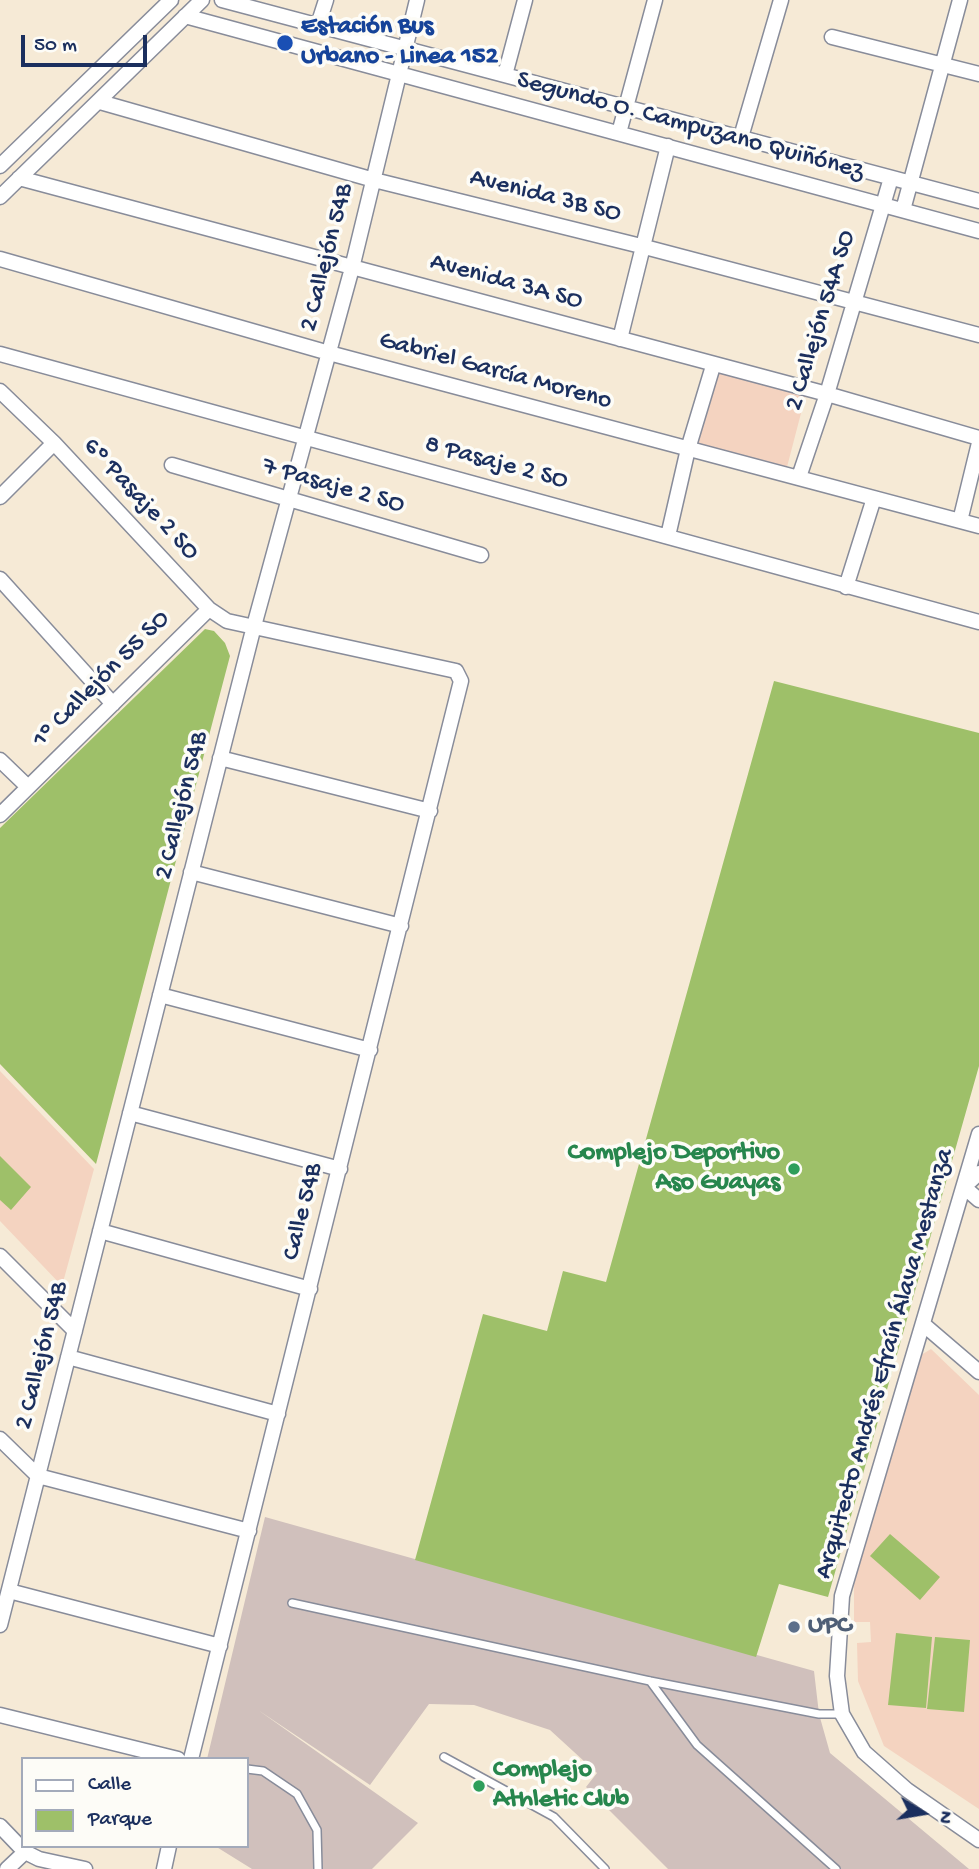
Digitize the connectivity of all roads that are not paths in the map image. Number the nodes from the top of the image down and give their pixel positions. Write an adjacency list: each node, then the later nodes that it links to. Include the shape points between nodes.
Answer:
1 (171, 0): 23 (street)
2 (202, 0): 10 (street)
3 (222, 0): 11 (street, Segundo O. Campuzano Quiñónez)
4 (326, 0): 11 (street)
5 (417, 0): 13 (street, 2 Callejón 54B)
6 (525, 0): 17 (street)
7 (655, 0): 19 (street)
8 (781, 0): 21 (street)
9 (960, 0): 14 (street)
10 (185, 16): 15 (street, Segundo O. Campuzano Quiñónez); 18 (street)
11 (318, 24): 13 (street, Segundo O. Campuzano Quiñónez)
12 (832, 37): 14 (street)
13 (405, 48): 15 (street, 2 Callejón 54B); 17 (street, Segundo O. Campuzano Quiñónez)
14 (941, 65): 16 (street); 27 (street)
15 (399, 73): 20 (street, Segundo O. Campuzano Quiñónez); 26 (street, 2 Callejón 54B)
16 (979, 74)
17 (505, 75): 19 (street, Segundo O. Campuzano Quiñónez)
18 (100, 102): 24 (street); 26 (street, Avenida 3B SO)
19 (625, 108): 20 (street); 21 (street, Segundo O. Campuzano Quiñónez)
20 (619, 132): 22 (street, Segundo O. Campuzano Quiñónez)
21 (741, 137): 25 (street, Segundo O. Campuzano Quiñónez)
22 (668, 146): 30 (street, Segundo O. Campuzano Quiñónez); 33 (street)
23 (0, 166)
24 (19, 178): 28 (street); 35 (street, Avenida 3A SO)
25 (891, 178): 27 (street, Segundo O. Campuzano Quiñónez); 30 (street, 2 Callejón 54A SO)
26 (374, 180): 33 (street, Avenida 3B SO); 35 (street, 2 Callejón 54B)
27 (910, 182): 29 (street, Segundo O. Campuzano Quiñónez); 31 (street)
28 (0, 197)
29 (979, 201)
30 (883, 204): 31 (street, Segundo O. Campuzano Quiñónez); 36 (street, 2 Callejón 54A SO)
31 (903, 211): 32 (street, Segundo O. Campuzano Quiñónez)
32 (979, 231)
33 (642, 246): 36 (street, Avenida 3B SO); 38 (street)
34 (0, 259): 39 (street, Gabriel García Moreno)
35 (352, 268): 38 (street, Avenida 3A SO); 39 (street, 2 Callejón 54B)
36 (852, 302): 37 (street, Avenida 3B SO); 43 (street, 2 Callejón 54A SO)
37 (979, 335)
38 (620, 339): 41 (street, Avenida 3A SO)
39 (329, 353): 44 (street, 2 Callejón 54B); 47 (street, Gabriel García Moreno)
40 (0, 354): 44 (street, 8 Pasaje 2 SO)
41 (713, 366): 43 (street, Avenida 3A SO); 47 (street)
42 (0, 391): 46 (street, 6º Pasaje 2 SO)
43 (827, 394): 45 (street, Avenida 3A SO); 49 (street, 2 Callejón 54A SO)
44 (305, 437): 52 (street, 2 Callejón 54B); 55 (street, 8 Pasaje 2 SO)
45 (979, 441): 53 (street)
46 (54, 443): 50 (street); 59 (street, 6º Pasaje 2 SO)
47 (688, 449): 49 (street, Gabriel García Moreno); 55 (street)
48 (172, 465): 52 (street, 7 Pasaje 2 SO)
49 (799, 477): 51 (street, Gabriel García Moreno)
50 (0, 497)
51 (874, 498): 53 (street, Gabriel García Moreno); 58 (street)
52 (288, 500): 56 (street, 7 Pasaje 2 SO); 61 (street, 2 Callejón 54B)
53 (960, 521): 54 (street, Gabriel García Moreno)
54 (979, 526)
55 (668, 536): 58 (street, 8 Pasaje 2 SO)
56 (481, 555)
57 (0, 579): 63 (street)
58 (846, 587): 60 (street, 8 Pasaje 2 SO)
59 (209, 609): 61 (street, 6º Pasaje 2 SO, via 227,621); 63 (street, 1º Callejón 55 SO)
60 (979, 622)
61 (254, 626): 62 (street, 6º Pasaje 2 SO, via 456,671); 64 (street, 2 Callejón 54B)
62 (459, 676): 67 (street, Calle 54B)
63 (113, 704): 66 (street, 1º Callejón 55 SO)
64 (220, 758): 67 (street); 69 (street, 2 Callejón 54B)
65 (0, 760): 66 (street)
66 (28, 788): 68 (street, 1º Callejón 55 SO)
67 (430, 811): 70 (street, Calle 54B)
68 (0, 815)
69 (191, 872): 70 (street); 71 (street, 2 Callejón 54B)
70 (401, 926): 72 (street, Calle 54B)
71 (160, 995): 72 (street); 73 (street, 2 Callejón 54B)
72 (370, 1050): 75 (street, Calle 54B)
73 (130, 1113): 75 (street); 79 (street, 2 Callejón 54B)
74 (979, 1133): 77 (street, Arquitecto Andrés Efraín Álava Mestanza)
75 (340, 1169): 81 (street, Calle 54B)
76 (979, 1174): 77 (street)
77 (964, 1187): 78 (street); 82 (street, Arquitecto Andrés Efraín Álava Mestanza)
78 (979, 1200)
79 (100, 1231): 81 (street); 83 (street, 2 Callejón 54B)
80 (0, 1256): 83 (street)
81 (310, 1289): 86 (street, Calle 54B)
82 (923, 1324): 85 (street); 96 (street, Arquitecto Andrés Efraín Álava Mestanza, via 842,1596 837,1676)
83 (75, 1331): 84 (street, 2 Callejón 54B)
84 (68, 1357): 86 (street); 88 (street, 2 Callejón 54B)
85 (979, 1372)
86 (278, 1414): 89 (street, Calle 54B)
87 (0, 1439): 88 (street)
88 (38, 1476): 89 (street); 90 (street, 2 Callejón 54B)
89 (249, 1531): 93 (street, Calle 54B)
90 (9, 1591): 92 (street, 2 Callejón 54B); 93 (street)
91 (292, 1603): 94 (lane)
92 (0, 1625)
93 (220, 1646): 98 (street, Calle 54B)
94 (650, 1681): 96 (lane, via 819,1714); 110 (lane, via 697,1745)
95 (0, 1714): 97 (street)
96 (842, 1714): 102 (street, Arquitecto Andrés Efraín Álava Mestanza, via 864,1752 907,1790)
97 (170, 1757)
98 (192, 1757)
99 (444, 1757): 109 (lane, via 554,1817)
100 (248, 1769): 108 (lane, via 262,1771 297,1794 317,1830)
101 (2, 1833): 104 (street)
102 (979, 1840)
103 (169, 1848): 107 (street)
104 (25, 1852): 105 (street); 106 (street)
105 (7, 1869)
106 (85, 1869)
107 (164, 1869)
108 (318, 1869)
109 (605, 1869)
110 (836, 1869)

